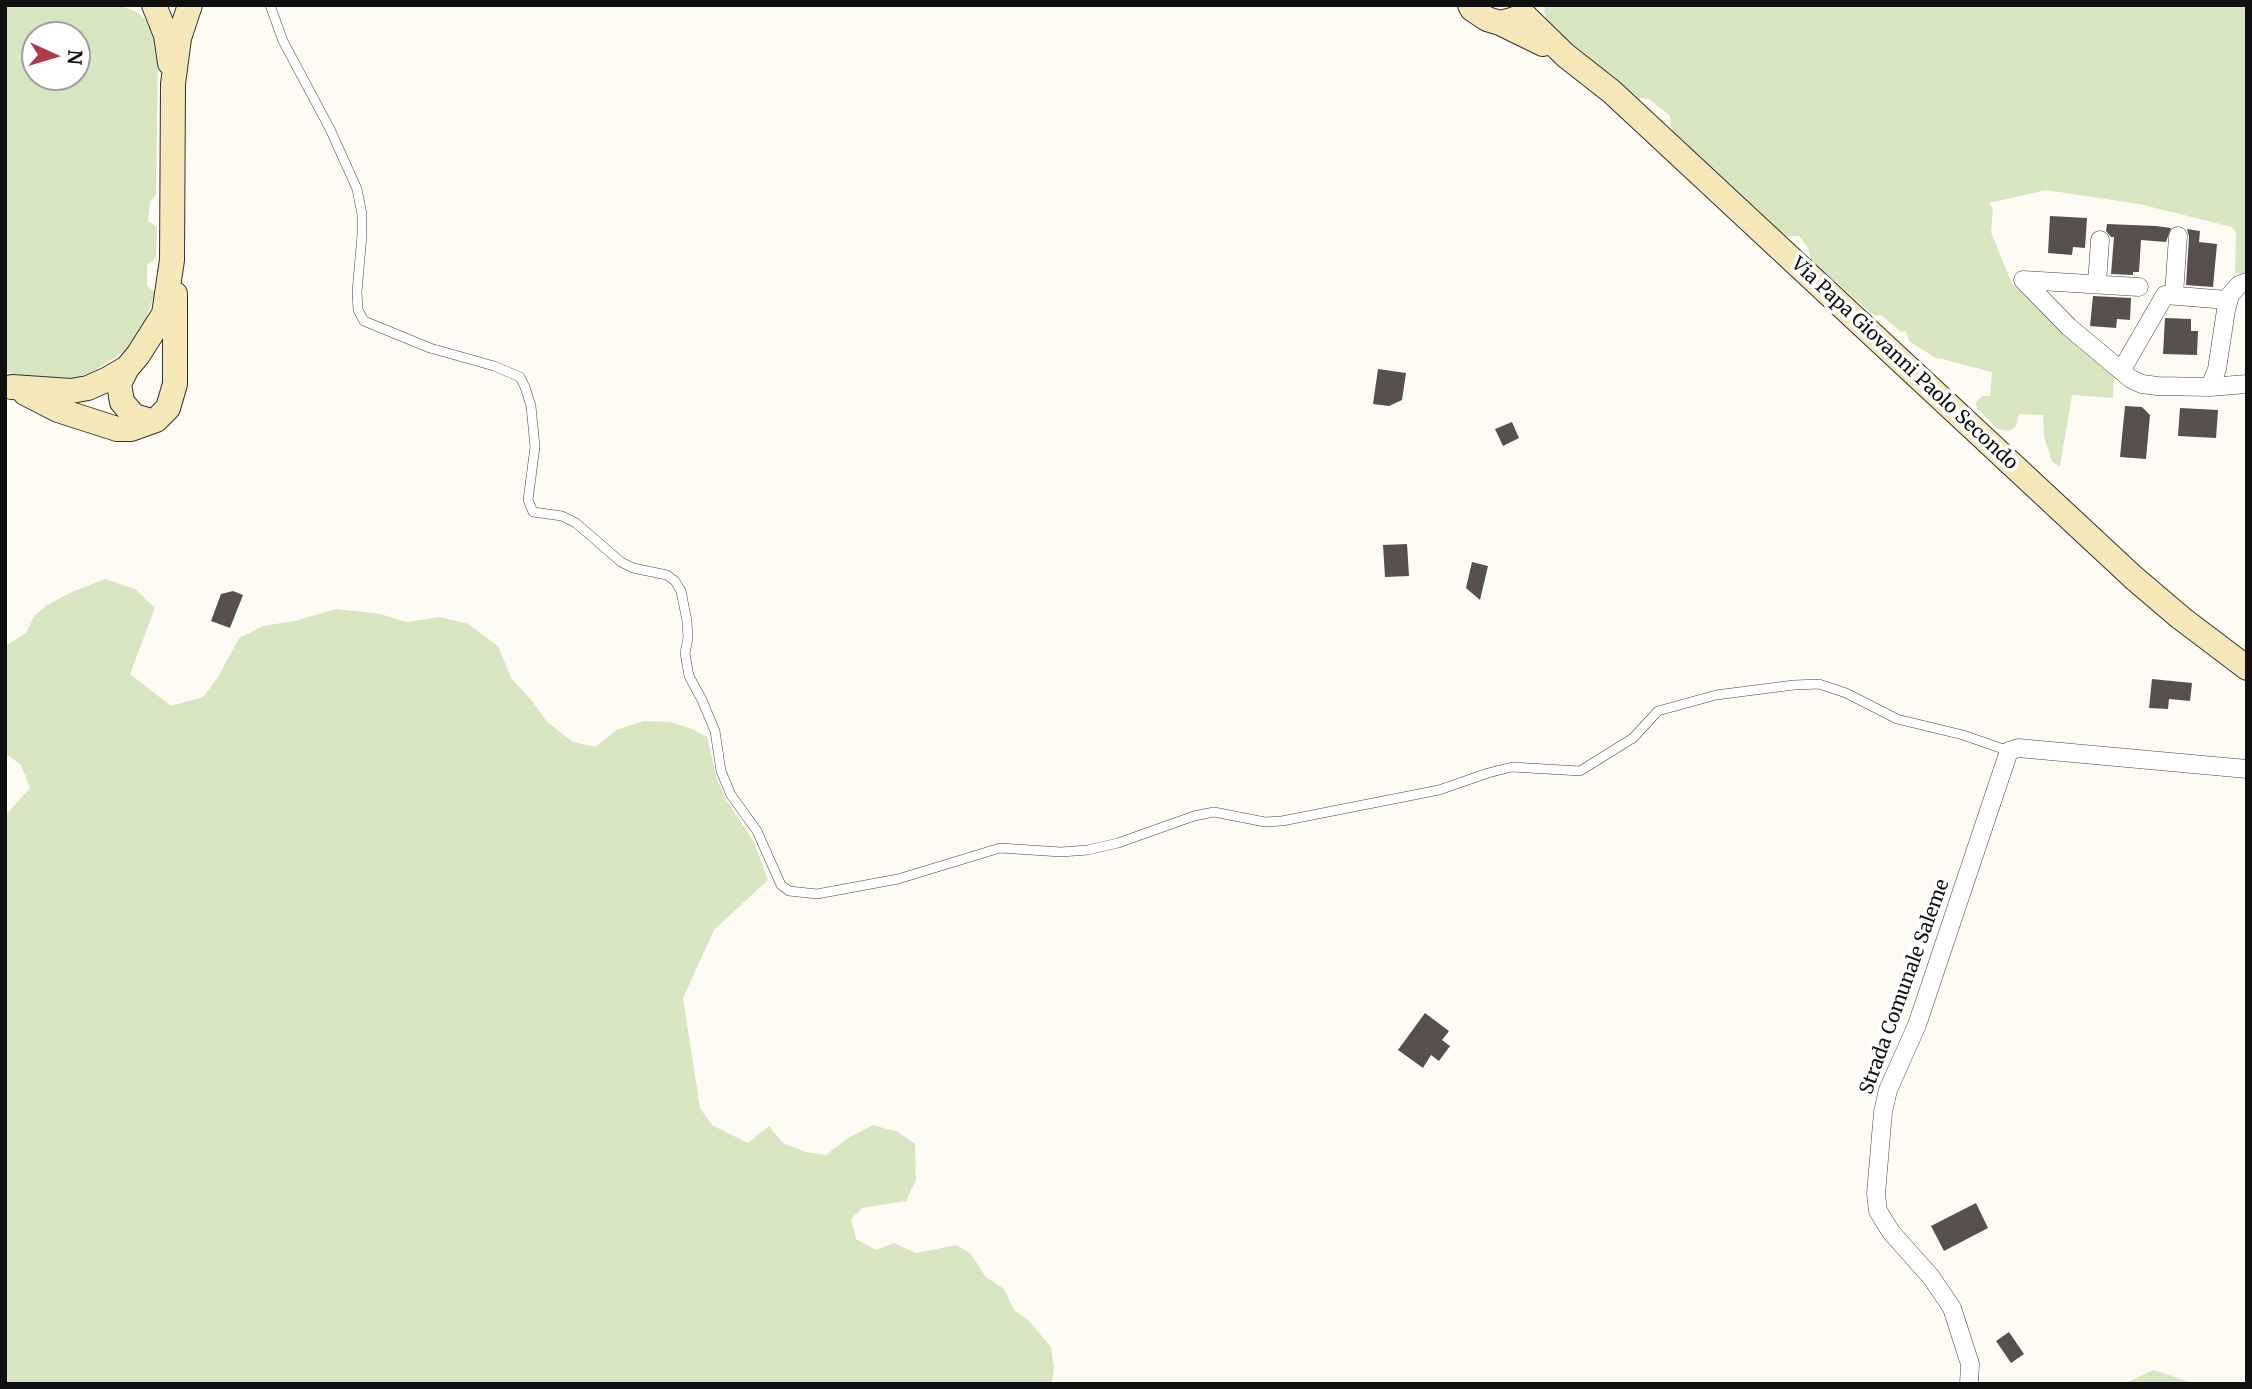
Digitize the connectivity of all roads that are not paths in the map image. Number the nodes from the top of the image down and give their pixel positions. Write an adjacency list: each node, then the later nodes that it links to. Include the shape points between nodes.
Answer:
1 (154, 5): 3 (main road, via 168,13); 6 (main road, via 166,35)
2 (270, 5): 22 (lane, via 283,41 357,189 362,214 357,292 364,321 520,377 531,407 535,447 528,500 533,512 562,516 621,562 675,581 687,621 689,676 715,731 721,771 757,831 781,885 789,891 817,894 898,879 1000,848 1088,850 1214,813 1282,821 1429,793 1512,767 1580,771 1633,738 1658,711 1716,695 1794,685 1819,684 1897,719)
3 (190, 7): 6 (main road, via 179,38)
4 (1466, 7): 5 (main road, Via Papa Giovanni Paolo Secondo)
5 (1516, 14): 21 (main road, Via Papa Giovanni Paolo Secondo, via 1622,102 2134,578)
6 (173, 84): 9 (main road)
7 (2178, 236): 13 (street)
8 (2100, 240): 11 (street)
9 (172, 260): 15 (main road, via 164,314); 20 (main road, via 177,310 175,384 168,408)
10 (2247, 282): 14 (street)
11 (2097, 284): 12 (street); 16 (street, via 2023,280)
12 (2139, 287)
13 (2174, 295): 14 (street); 16 (street, via 2165,295)
14 (2228, 300): 19 (street)
15 (127, 368): 18 (main road, via 79,390); 20 (main road, via 119,384 122,402 134,416)
16 (2121, 371): 19 (street, via 2142,384)
17 (2247, 384): 19 (street)
18 (9, 386): 20 (main road, via 58,410 117,429)
19 (2210, 387)
20 (151, 421)
21 (2247, 668)
22 (2009, 751): 23 (street, via 2018,748); 24 (street, Strada Comunale Saleme, via 1917,1026 1888,1090 1876,1194 1878,1210 1891,1232 1931,1277 1951,1308 1970,1364)
23 (2247, 769)
24 (1969, 1384)

